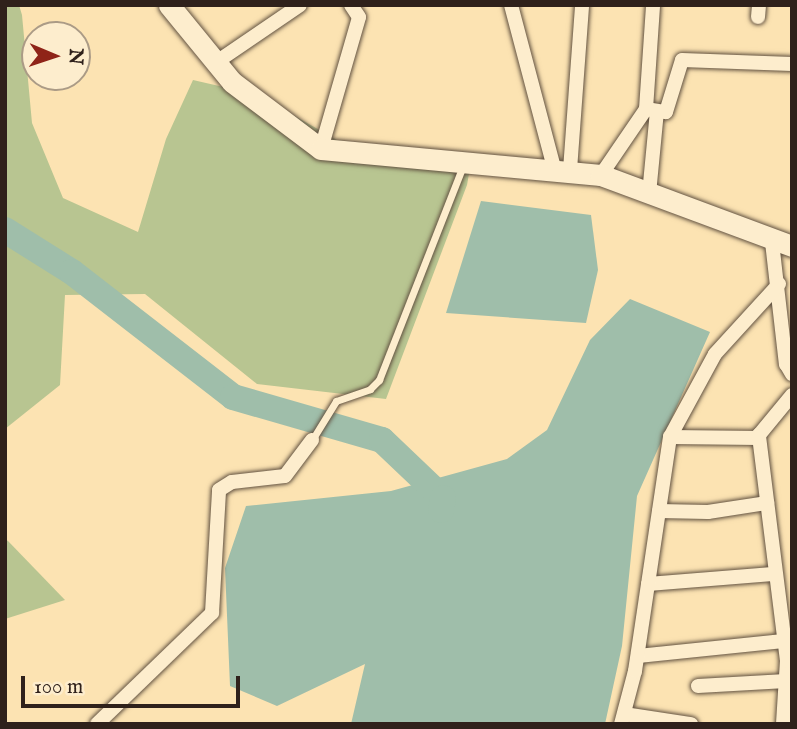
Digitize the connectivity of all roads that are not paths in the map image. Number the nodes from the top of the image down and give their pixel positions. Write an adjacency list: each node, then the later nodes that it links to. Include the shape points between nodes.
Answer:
1 (169, 5): 7 (street)
2 (300, 5): 7 (street)
3 (351, 5): 10 (street, via 359,17)
4 (510, 5): 12 (street)
5 (582, 5): 12 (street)
6 (653, 5): 9 (street)
7 (218, 61): 10 (street, via 232,82)
8 (792, 64): 9 (street, via 682,60 666,112)
9 (652, 110): 13 (street); 14 (street)
10 (321, 149): 11 (street)
11 (463, 165): 12 (street); 22 (lane, via 379,380 370,390 336,401)
12 (562, 169): 13 (street)
13 (601, 175): 14 (street)
14 (649, 194): 15 (street)
15 (782, 244): 16 (street)
16 (779, 284): 17 (street); 20 (street, via 715,354)
17 (788, 346): 18 (street)
18 (792, 374)
19 (792, 395): 21 (street)
20 (670, 438): 21 (street); 24 (street)
21 (759, 438): 23 (street)
22 (312, 440): 32 (street, via 285,476 232,482 219,489 212,613)
23 (767, 503): 24 (street, via 709,512); 25 (street)
24 (659, 511): 26 (street)
25 (773, 575): 26 (street); 27 (street)
26 (648, 584): 28 (street)
27 (783, 641): 28 (street); 29 (street)
28 (638, 656): 31 (street)
29 (786, 681): 30 (street); 34 (street)
30 (698, 685)
31 (623, 719): 33 (street)
32 (97, 724)
33 (691, 724)
34 (783, 724)

